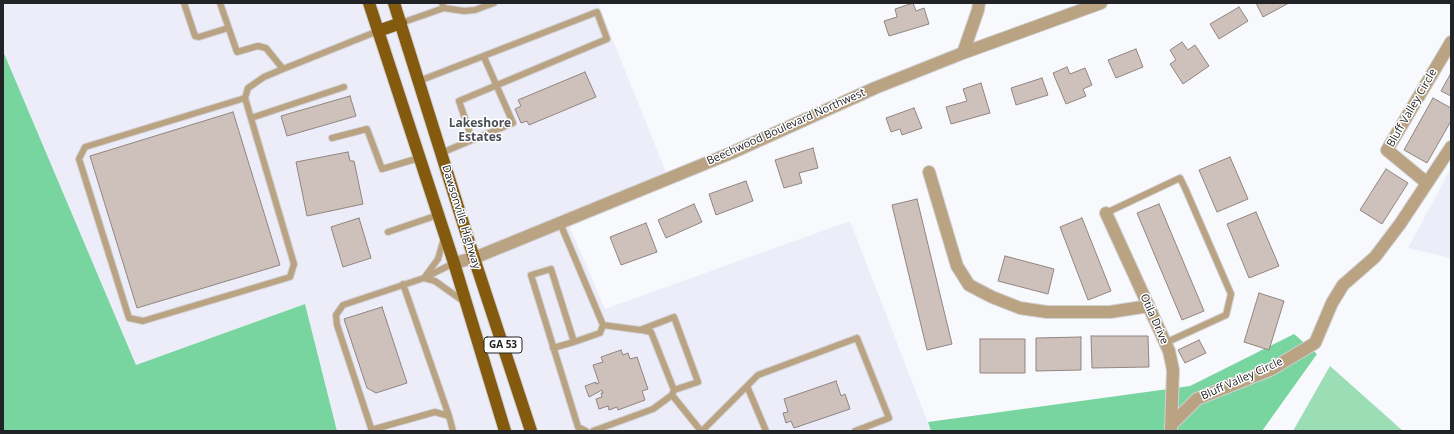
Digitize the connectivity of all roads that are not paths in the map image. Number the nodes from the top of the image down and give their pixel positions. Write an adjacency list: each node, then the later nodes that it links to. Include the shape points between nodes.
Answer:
1 (184, 3): 10 (lane, via 195,36)
2 (220, 3): 10 (lane)
3 (369, 3): 11 (main road, Dawsonville Highway / GA 53)
4 (394, 3): 9 (main road, Dawsonville Highway / GA 53)
5 (494, 3): 8 (lane, via 464,11)
6 (979, 3): 13 (street)
7 (1102, 3): 13 (street, Beechwood Boulevard Northwest)
8 (443, 6): 9 (lane)
9 (401, 23): 11 (main road); 16 (main road, Dawsonville Highway / GA 53)
10 (228, 28): 15 (lane, via 237,52 258,46 266,48)
11 (378, 31): 15 (lane); 25 (main road, Dawsonville Highway / GA 53)
12 (1451, 42): 27 (street, Bluff Valley Circle, via 1387,150)
13 (963, 53): 30 (street, Beechwood Boulevard Northwest)
14 (484, 57): 16 (lane); 17 (lane); 17 (lane, via 597,12 607,39)
15 (283, 69): 19 (lane, via 264,77 248,88)
16 (419, 81): 24 (main road, Dawsonville Highway / GA 53)
17 (497, 86): 22 (lane, via 459,101); 22 (lane, via 513,124)
18 (344, 87): 20 (lane)
19 (245, 98): 20 (lane); 20 (lane, via 85,147 79,159 129,318 144,321 290,277 294,264)
20 (251, 118)
21 (332, 138): 25 (lane, via 367,129 382,169)
22 (472, 139): 24 (lane)
23 (1451, 147): 27 (street, Bluff Valley Circle)
24 (441, 153): 33 (main road, Dawsonville Highway / GA 53)
25 (419, 158): 29 (main road, Dawsonville Highway / GA 53)
26 (929, 172): 38 (street, via 950,248 969,285 1020,308 1046,312 1110,312)
27 (1427, 183): 47 (street, Bluff Valley Circle, via 1375,257 1343,285 1332,303 1315,343 1270,370 1197,399)
28 (1106, 214): 38 (street, Otila Drive); 42 (lane, via 1180,178 1185,188 1231,294 1226,315)
29 (438, 215): 31 (lane); 32 (main road, Dawsonville Highway / GA 53)
30 (560, 223): 33 (street, Beechwood Boulevard Northwest); 39 (lane)
31 (388, 232)
32 (444, 236): 34 (main road, Dawsonville Highway / GA 53); 35 (lane, via 438,259)
33 (474, 258): 34 (street, Beechwood Boulevard Northwest); 51 (main road, Dawsonville Highway / GA 53)
34 (454, 263): 35 (lane); 37 (main road, Dawsonville Highway / GA 53)
35 (424, 278): 36 (lane); 37 (lane, via 435,281)
36 (403, 284): 46 (lane); 48 (lane, via 343,305 336,315 337,325)
37 (466, 303): 50 (main road, Dawsonville Highway / GA 53)
38 (1149, 306): 42 (street, Otila Drive)
39 (603, 325): 40 (lane); 41 (lane, via 600,333)
40 (640, 330): 45 (lane, via 651,332); 45 (lane, via 674,317 698,382)
41 (574, 342): 43 (lane); 43 (lane, via 550,269 531,275)
42 (1166, 344): 47 (street, Otila Drive, via 1173,370)
43 (553, 348): 52 (lane, via 578,427)
44 (747, 386): 54 (lane); 55 (lane); 56 (lane, via 758,375 858,338 889,418)
45 (673, 393): 53 (lane, via 653,409); 54 (lane)
46 (449, 416): 48 (lane, via 435,412); 49 (lane)
47 (1171, 428)
48 (372, 430)
49 (453, 431)
50 (505, 431)
51 (531, 431)
52 (586, 431)
53 (592, 431)
54 (701, 431)
55 (766, 431)
56 (855, 431)

